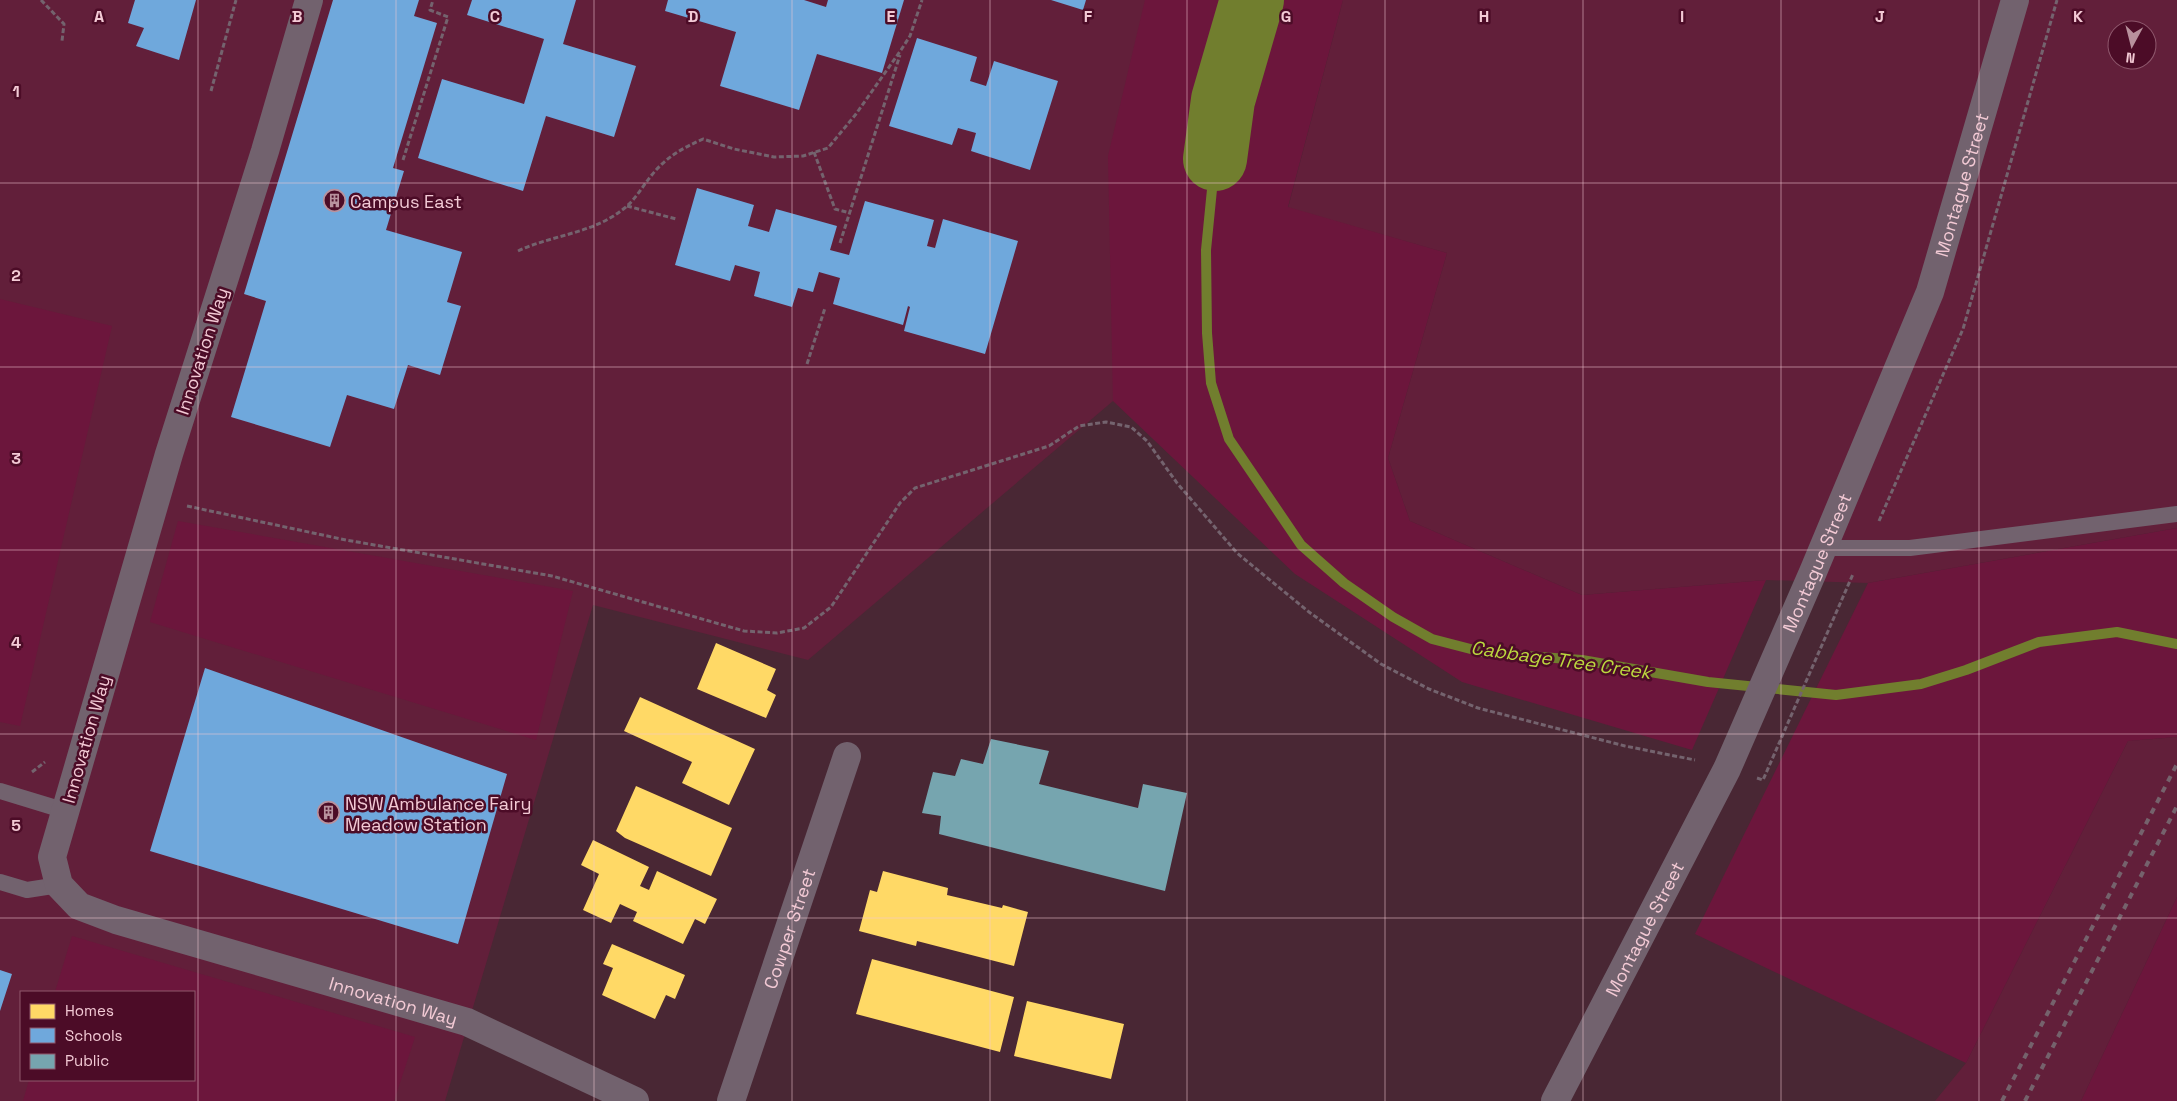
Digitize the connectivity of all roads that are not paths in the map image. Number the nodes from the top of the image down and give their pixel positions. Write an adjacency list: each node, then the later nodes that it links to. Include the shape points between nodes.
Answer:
1 (309, 0): 7 (street, Innovation Way, via 169,454)
2 (2015, 0): 4 (street, Montague Street, via 1930,292)
3 (2177, 514): 4 (lane, via 1910,548)
4 (1823, 548): 12 (street, Montague Street, via 1736,748)
5 (847, 756): 11 (street, Cowper Street)
6 (0, 791): 7 (lane)
7 (66, 811): 9 (street, Innovation Way, via 52,857)
8 (0, 882): 9 (lane, via 27,890)
9 (58, 885): 10 (street, Innovation Way, via 80,906 116,920 466,1022)
10 (635, 1101)
11 (731, 1101)
12 (1555, 1101)

